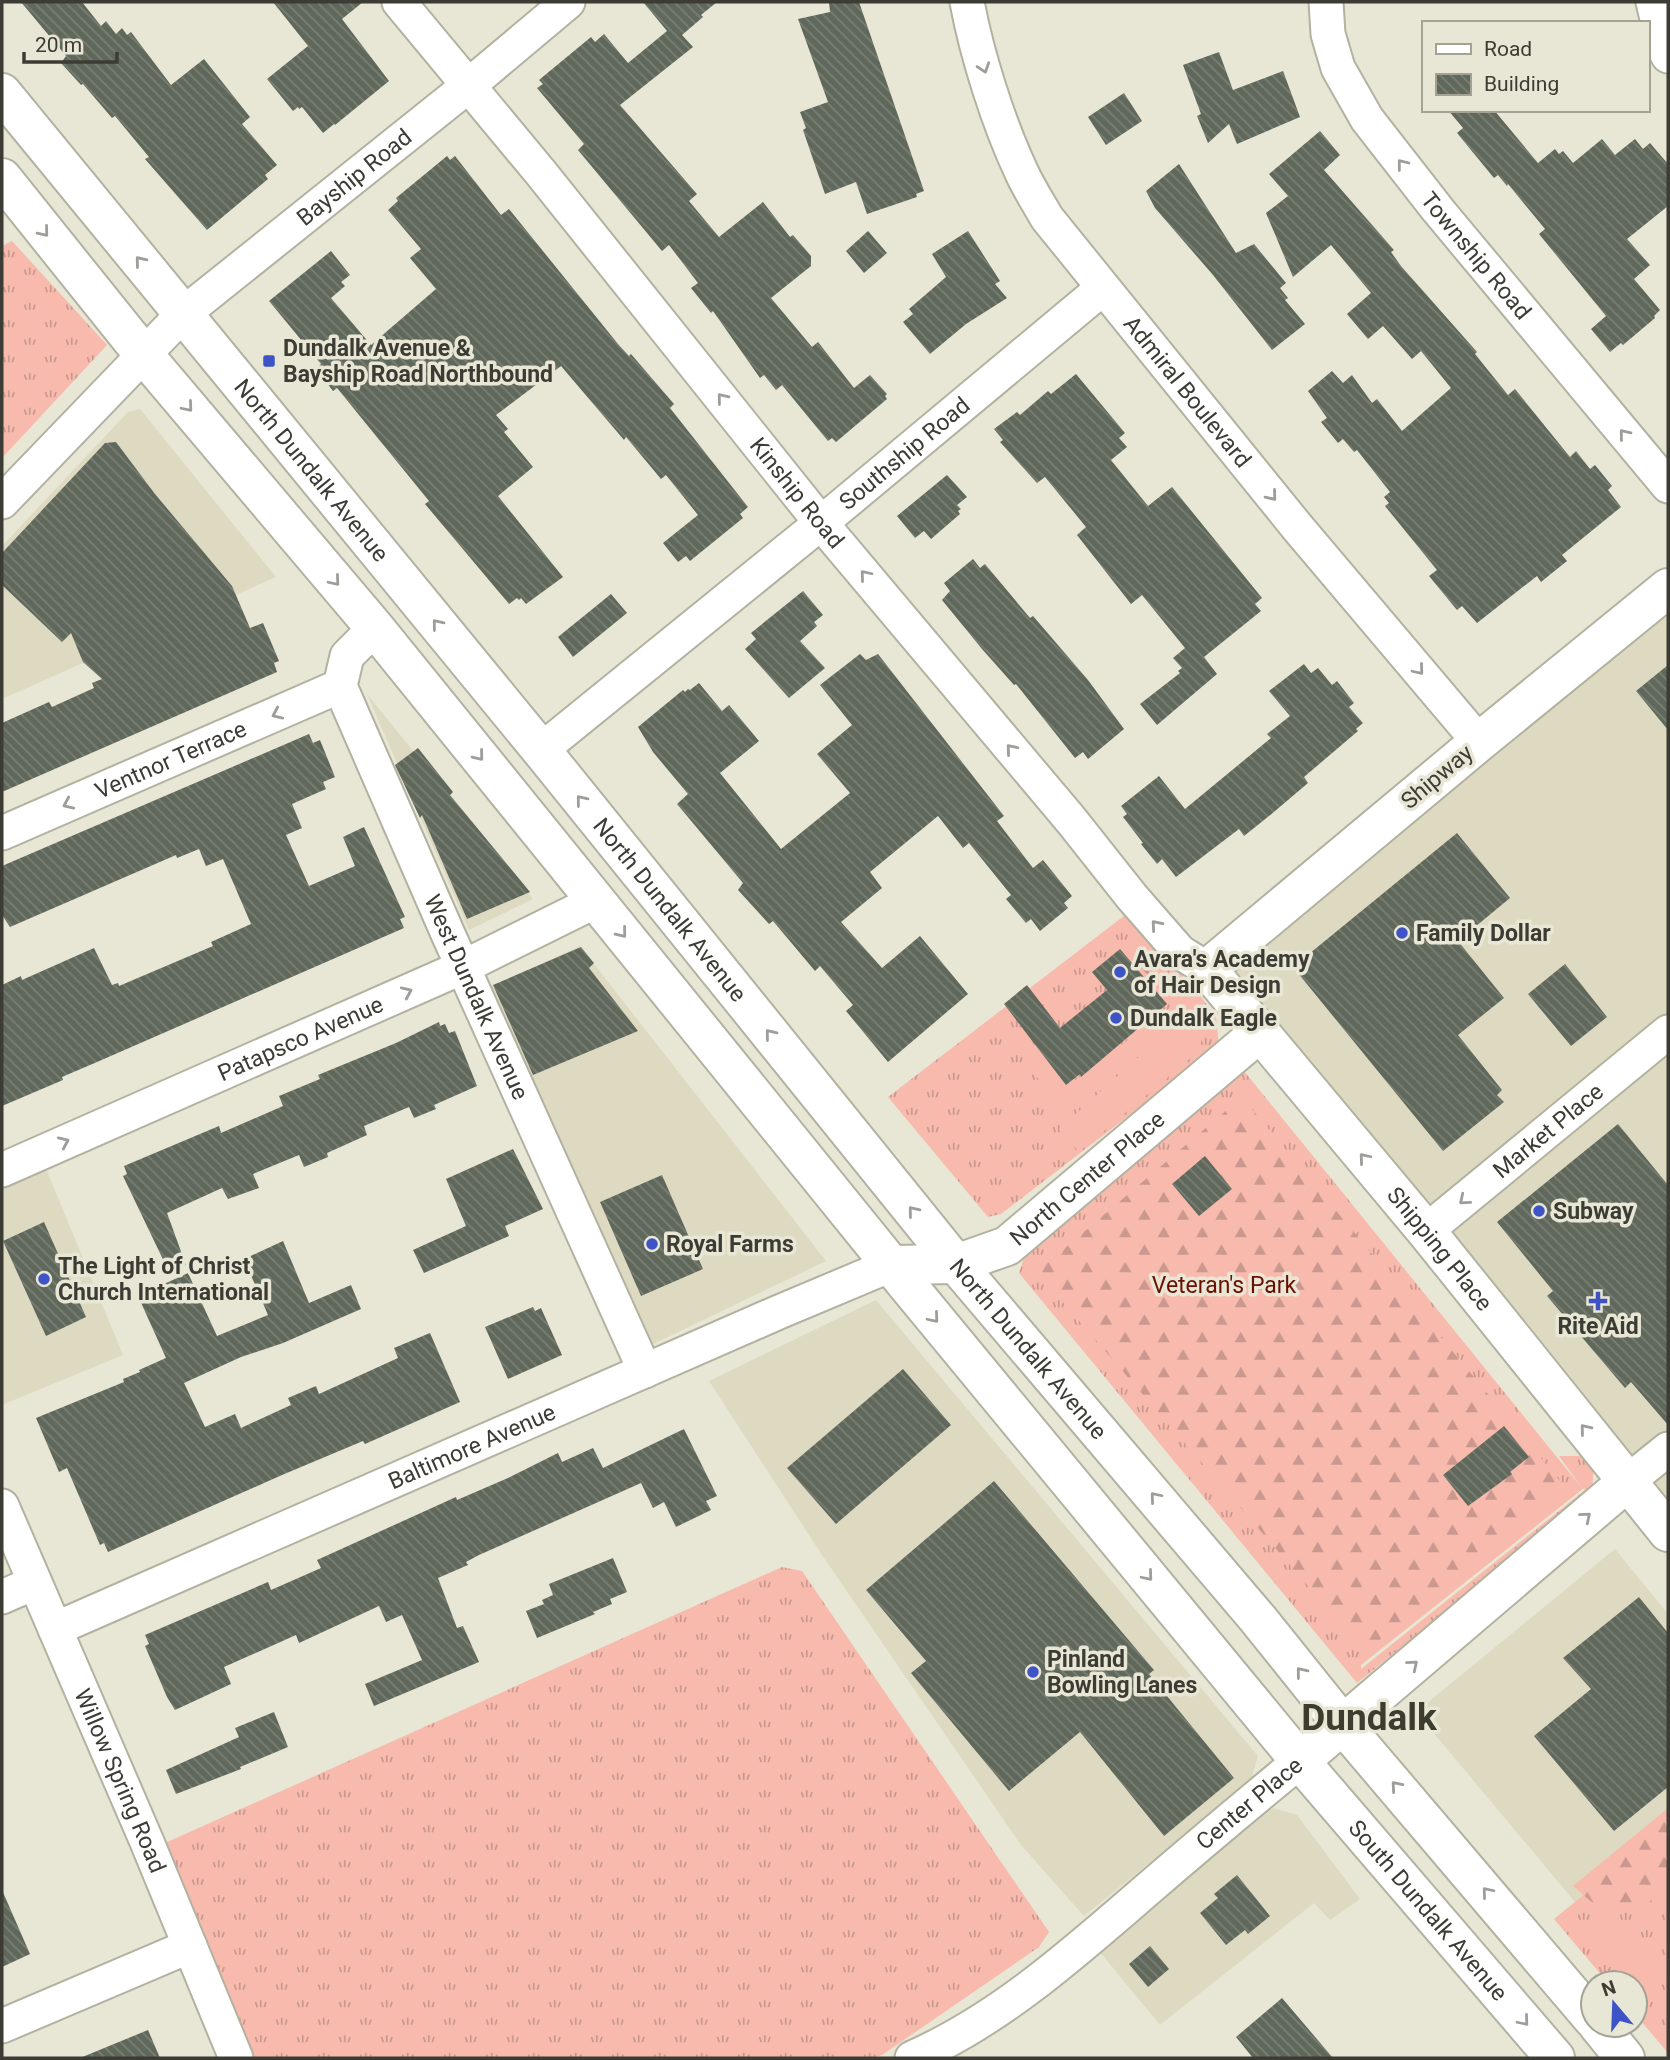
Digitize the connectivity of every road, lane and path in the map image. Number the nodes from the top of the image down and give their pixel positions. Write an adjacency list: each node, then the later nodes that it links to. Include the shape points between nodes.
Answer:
1 (399, 2): 7 (street, Kinship Road)
2 (568, 2): 7 (street, Bayship Road)
3 (967, 2): 10 (street, Admiral Boulevard, one-way to 10, via 975,44 1020,170 1047,218)
4 (1326, 2): 13 (street, Township Road, one-way to 4, via 1367,119 1338,68 1328,34)
5 (1653, 2): 6 (street)
6 (1668, 56)
7 (468, 86): 11 (street, Bayship Road); 15 (street, Kinship Road, one-way to 7)
8 (2, 93): 11 (main road, North Dundalk Avenue, one-way to 8)
9 (2, 178): 12 (main road, one-way to 12)
10 (1104, 288): 15 (street, Southship Road); 19 (street, Admiral Boulevard, one-way to 19)
11 (183, 314): 12 (street, Bayship Road); 20 (main road, North Dundalk Avenue, one-way to 11)
12 (144, 355): 14 (street, Bayship Road); 17 (main road, one-way to 17)
13 (1668, 486)
14 (2, 502)
15 (821, 523): 20 (street, Southship Road); 24 (street, Kinship Road, one-way to 15, via 1180,952)
16 (1668, 588): 19 (main road, Shipway)
17 (375, 628): 18 (street, via 347,656); 22 (main road, one-way to 22)
18 (340, 687): 21 (street, Ventnor Terrace, one-way to 21); 23 (street, West Dundalk Avenue)
19 (1479, 742): 24 (main road, Shipway)
20 (541, 750): 29 (main road, North Dundalk Avenue, one-way to 20)
21 (2, 834)
22 (596, 901): 23 (street, Patapsco Avenue); 30 (main road, one-way to 30)
23 (463, 967): 27 (street, Patapsco Avenue, one-way to 23); 31 (street, West Dundalk Avenue)
24 (1207, 969): 26 (main road, Shipping Place)
25 (1668, 1032): 28 (street, Market Place, one-way to 28)
26 (1259, 1033): 28 (main road, Shipping Place, one-way to 26); 29 (main road, North Center Place, via 1007,1246)
27 (2, 1170)
28 (1426, 1231): 33 (main road, Shipping Place, one-way to 28)
29 (956, 1264): 30 (main road, North Center Place); 39 (main road, North Dundalk Avenue, one-way to 29)
30 (891, 1265): 31 (street, Baltimore Avenue); 40 (main road, one-way to 40)
31 (645, 1371): 38 (street, Baltimore Avenue)
32 (1668, 1450): 33 (street, Center Place)
33 (1628, 1482): 35 (main road, Shipping Place); 39 (main road, Center Place, one-way to 33)
34 (2, 1506): 36 (street, Willow Spring Road)
35 (1668, 1532)
36 (34, 1583): 37 (street); 38 (street, Willow Spring Road)
37 (2, 1597)
38 (55, 1629): 41 (street, Willow Spring Road)
39 (1343, 1725): 40 (main road, Center Place); 42 (main road, one-way to 39)
40 (1300, 1761): 46 (street, Center Place, via 1037,1981 949,2042); 47 (main road, South Dundalk Avenue, one-way to 47)
41 (190, 1946): 43 (street); 45 (street, Willow Spring Road)
42 (1579, 2003)
43 (2, 2026)
44 (1609, 2039): 48 (main road)
45 (236, 2058)
46 (912, 2058)
47 (1555, 2058)
48 (1625, 2058)

